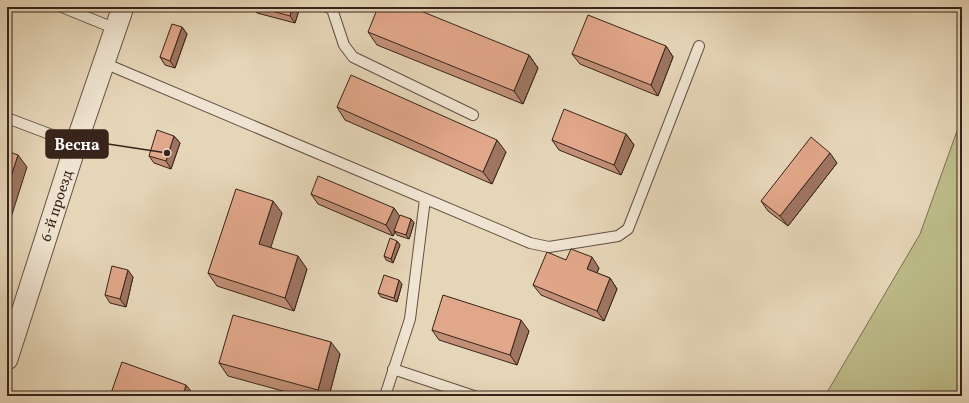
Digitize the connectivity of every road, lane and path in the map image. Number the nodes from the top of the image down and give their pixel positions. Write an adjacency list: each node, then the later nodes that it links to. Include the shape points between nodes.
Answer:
1 (62, 7): 4 (lane)
2 (123, 7): 4 (street, 6-й проезд)
3 (331, 8): 7 (lane, via 344,45 353,57)
4 (116, 29): 6 (street, 6-й проезд)
5 (699, 46): 10 (lane, via 628,230 618,236 549,247 530,243)
6 (104, 63): 9 (street, 6-й проезд); 10 (lane)
7 (473, 115)
8 (7, 118): 9 (lane)
9 (76, 144): 11 (street, 6-й проезд)
10 (425, 199): 12 (lane, via 410,318)
11 (7, 359)
12 (394, 369): 13 (lane); 14 (lane)
13 (385, 396)
14 (474, 396)

